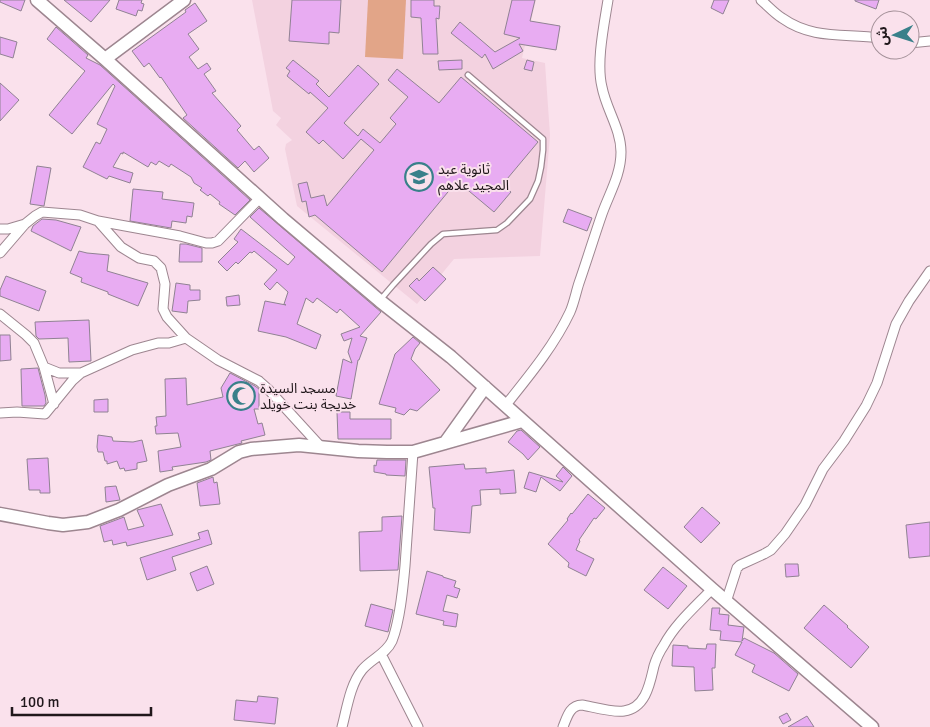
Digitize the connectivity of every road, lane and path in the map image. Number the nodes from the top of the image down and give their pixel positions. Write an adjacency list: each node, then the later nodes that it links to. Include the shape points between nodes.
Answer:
1 (37, 0): 6 (main road)
2 (184, 0): 6 (main road)
3 (761, 0): 5 (street, via 782,18 812,32)
4 (607, 1): 21 (street, via 601,85 619,137 619,168 570,311 551,346)
5 (870, 37)
6 (105, 59): 8 (main road)
7 (468, 75): 14 (lane, via 542,139 538,181 530,199 507,223 497,230 444,234)
8 (260, 198): 9 (street, via 218,241 212,243); 14 (main road)
9 (98, 221): 10 (street, via 42,212); 16 (street, via 121,247 139,258 154,261 161,268 165,284 163,309)
10 (25, 224): 11 (street); 12 (street)
11 (0, 229)
12 (0, 253)
13 (930, 271): 29 (street, via 896,324 866,406 823,470 805,505 768,552 737,568)
14 (380, 300): 19 (main road)
15 (0, 314): 17 (street, via 34,343)
16 (186, 338): 18 (street, via 132,350); 25 (street, via 218,360 259,381)
17 (44, 367): 18 (street, via 59,372); 20 (street)
18 (81, 373): 20 (street)
19 (485, 387): 21 (main road); 24 (main road)
20 (54, 404): 22 (street, via 42,415)
21 (506, 406): 23 (main road)
22 (0, 413)
23 (522, 421): 24 (main road); 28 (main road)
24 (445, 443): 26 (main road)
25 (322, 447): 26 (main road); 27 (main road, via 272,446 239,452 211,469 88,522 63,525)
26 (413, 452): 30 (street, via 403,588 392,641)
27 (0, 514)
28 (712, 589): 29 (main road); 33 (street, via 664,643 648,689 638,705 624,712 576,705)
29 (726, 602): 34 (main road)
30 (381, 654): 31 (street, via 357,678); 32 (street)
31 (342, 727)
32 (418, 727)
33 (563, 727)
34 (872, 727)

